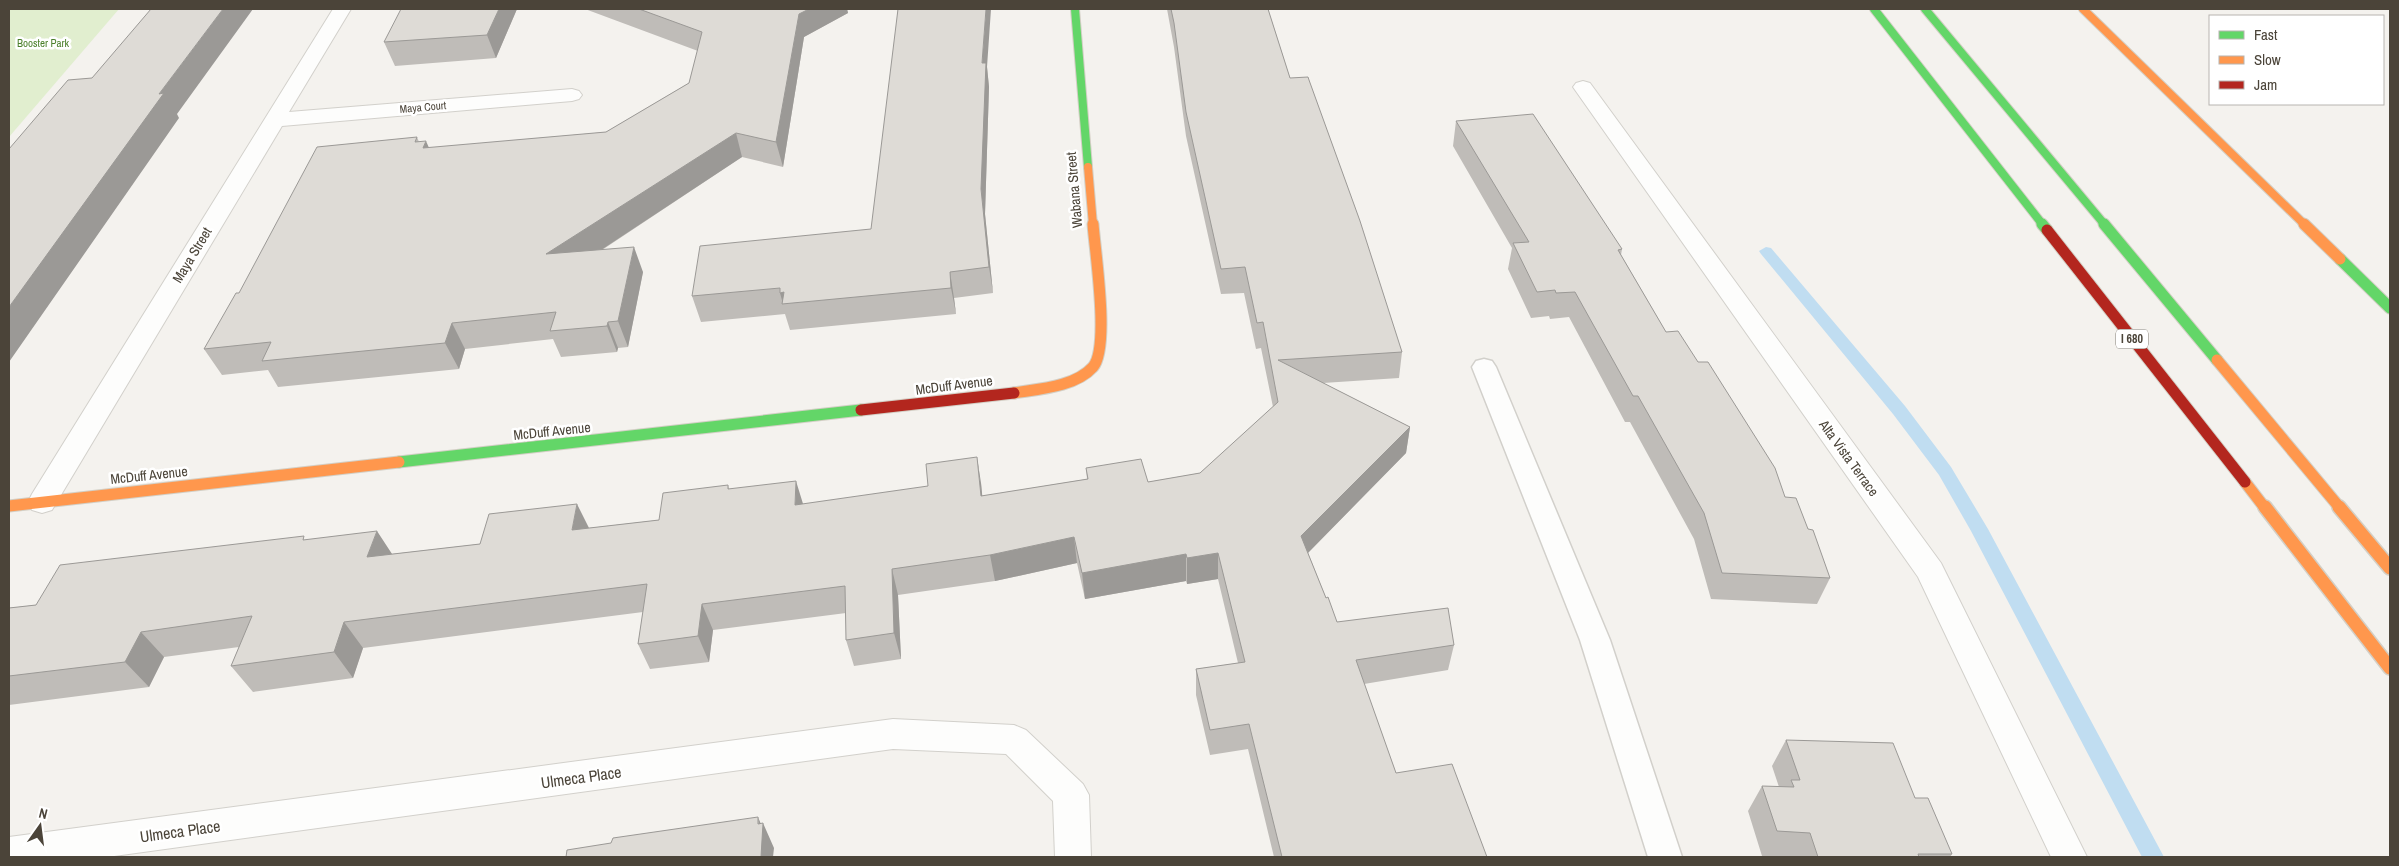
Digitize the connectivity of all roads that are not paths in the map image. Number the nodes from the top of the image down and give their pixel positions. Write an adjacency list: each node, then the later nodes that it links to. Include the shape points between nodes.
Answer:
1 (342, 9): 8 (street, Maya Street)
2 (1075, 9): 10 (main road, Wabana Street, via 1102,329 1100,350)
3 (1874, 9): 15 (main road, I 680)
4 (1925, 9): 14 (main road)
5 (2083, 9): 9 (main road)
6 (1583, 87): 19 (street, Alta Vista Terrace, via 1930,571)
7 (572, 95): 8 (street, Maya Court)
8 (274, 120): 12 (street, Maya Street)
9 (2390, 308)
10 (1093, 367): 12 (main road, McDuff Avenue, via 1072,380 990,396)
11 (1484, 367): 18 (lane, via 1595,640)
12 (42, 502): 13 (main road, McDuff Avenue)
13 (9, 506)
14 (2390, 568)
15 (2390, 668)
16 (9, 854): 17 (street, Ulmeca Place, via 893,734 1014,740 1071,795)
17 (1073, 857)
18 (1666, 857)
19 (2069, 857)

